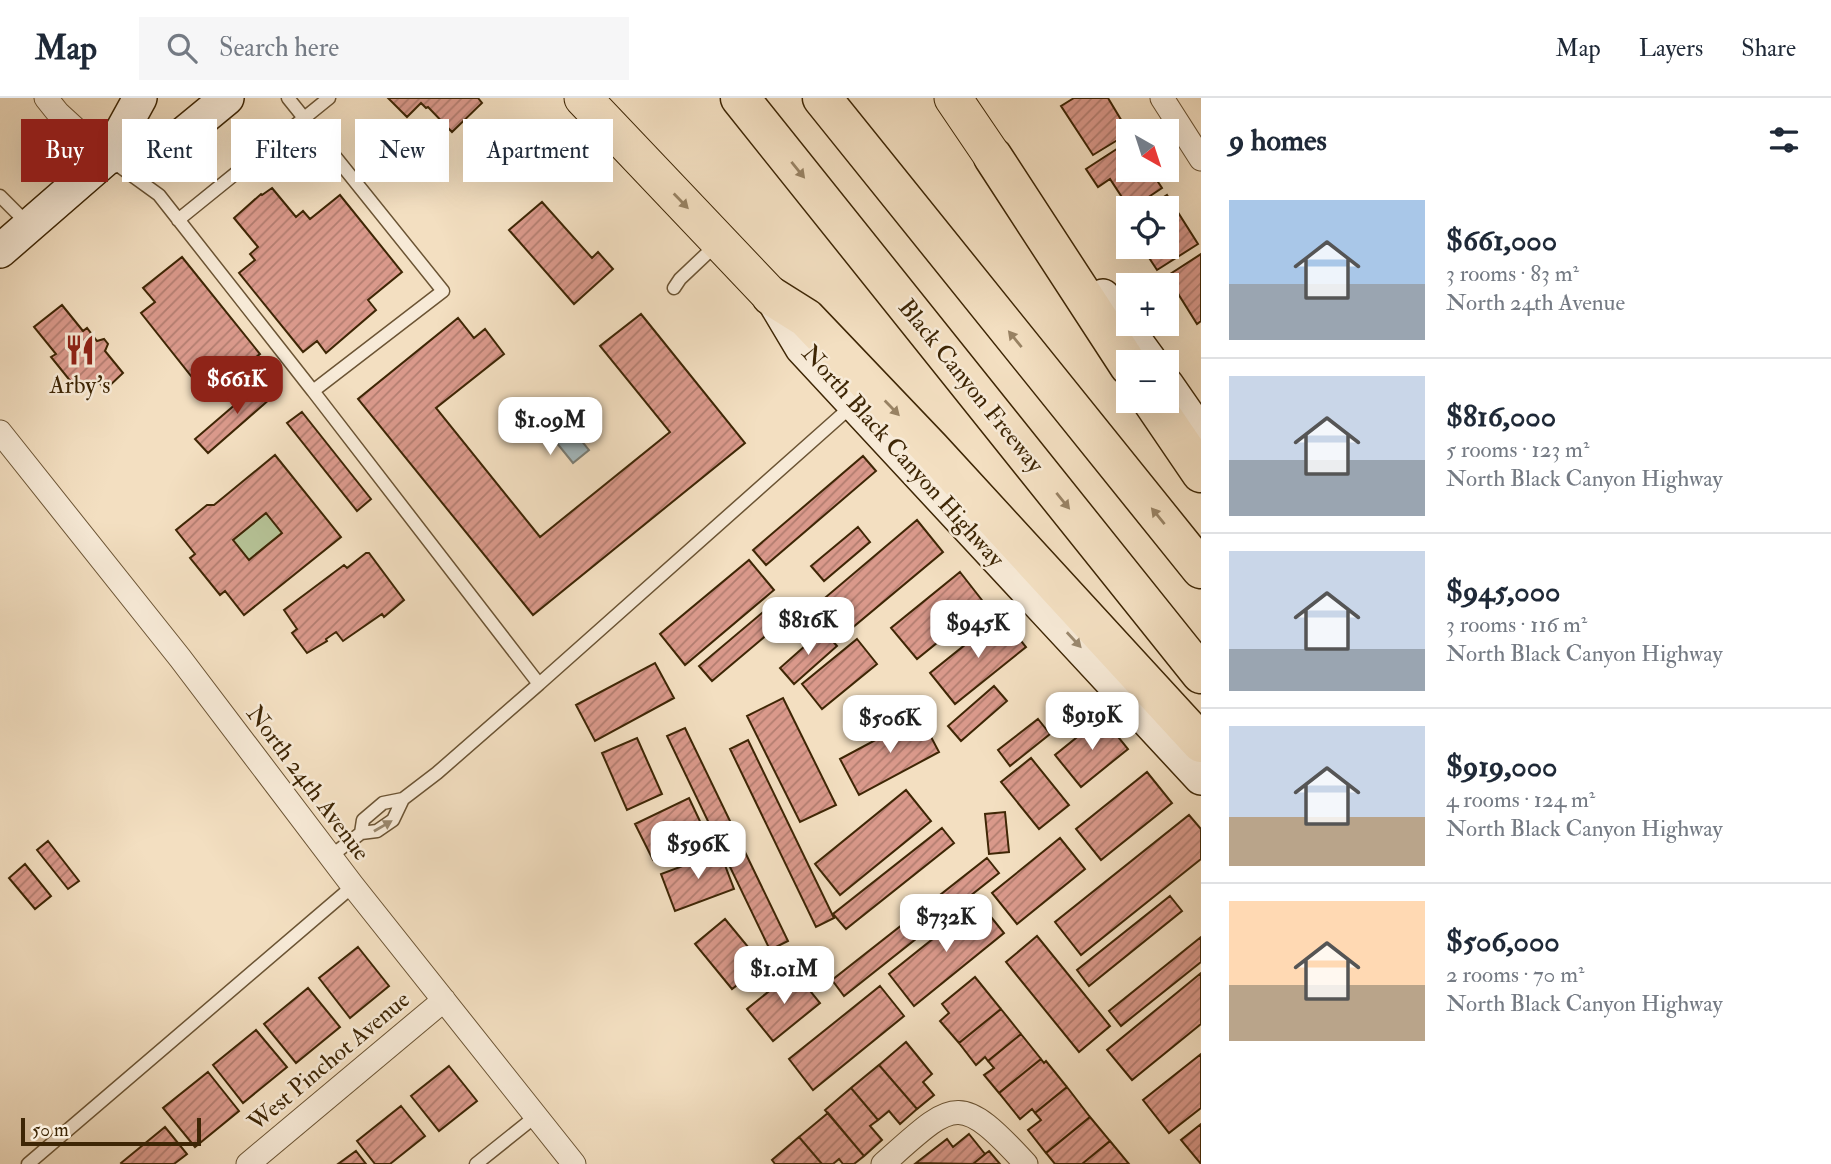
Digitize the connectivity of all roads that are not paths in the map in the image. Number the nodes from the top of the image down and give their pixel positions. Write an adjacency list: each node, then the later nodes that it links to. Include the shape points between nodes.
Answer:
1 (46, 98): 13 (street)
2 (140, 98): 14 (main road)
3 (227, 98): 16 (main road, via 181,136)
4 (288, 98): 12 (lane)
5 (329, 98): 12 (lane)
6 (583, 98): 23 (main road, North Black Canyon Highway, one-way to 23)
7 (740, 98): 38 (highway, Black Canyon Freeway, one-way to 38)
8 (772, 98): 37 (highway)
9 (822, 98): 36 (highway, one-way to 9)
10 (1162, 98): 18 (street)
11 (966, 103): 15 (main road)
12 (304, 118): 21 (lane); 29 (lane, via 443,291)
13 (65, 119)
14 (108, 156)
15 (993, 157): 27 (highway); 28 (main road)
16 (108, 158)
17 (108, 159): 21 (lane, via 159,195)
18 (1201, 159)
19 (79, 182): 22 (main road)
20 (0, 196): 22 (lane)
21 (178, 220): 29 (lane)
22 (29, 226): 24 (main road)
23 (719, 242): 25 (lane); 26 (main road, North Black Canyon Highway)
24 (0, 251)
25 (674, 288)
26 (771, 296): 31 (main road, North Black Canyon Highway, via 802,348); 40 (highway, one-way to 40, via 806,318)
27 (1119, 350)
28 (1143, 350)
29 (313, 391): 39 (lane)
30 (1179, 403): 34 (main road)
31 (854, 404): 39 (lane); 41 (main road, North Black Canyon Highway, one-way to 41)
32 (1160, 413): 35 (highway)
33 (0, 432): 44 (street, North 24th Avenue)
34 (1201, 434)
35 (1201, 473)
36 (1201, 569)
37 (1201, 633)
38 (1201, 674)
39 (539, 684): 42 (lane)
40 (1201, 743)
41 (1201, 778)
42 (403, 799): 43 (lane, one-way to 42, via 377,831 393,820); 43 (lane, via 383,803 363,820)
43 (361, 833): 44 (lane)
44 (331, 856): 45 (street, North 24th Avenue)
45 (353, 886): 46 (street, North 24th Avenue); 48 (lane)
46 (444, 1000): 47 (street, North 24th Avenue); 49 (street, West Pinchot Avenue)
47 (536, 1116): 50 (lane); 51 (street, North 24th Avenue)
48 (28, 1164)
49 (248, 1164)
50 (476, 1164)
51 (574, 1164)
52 (883, 1164): 53 (street, via 928,1125 962,1111 995,1130)
53 (1026, 1164)

